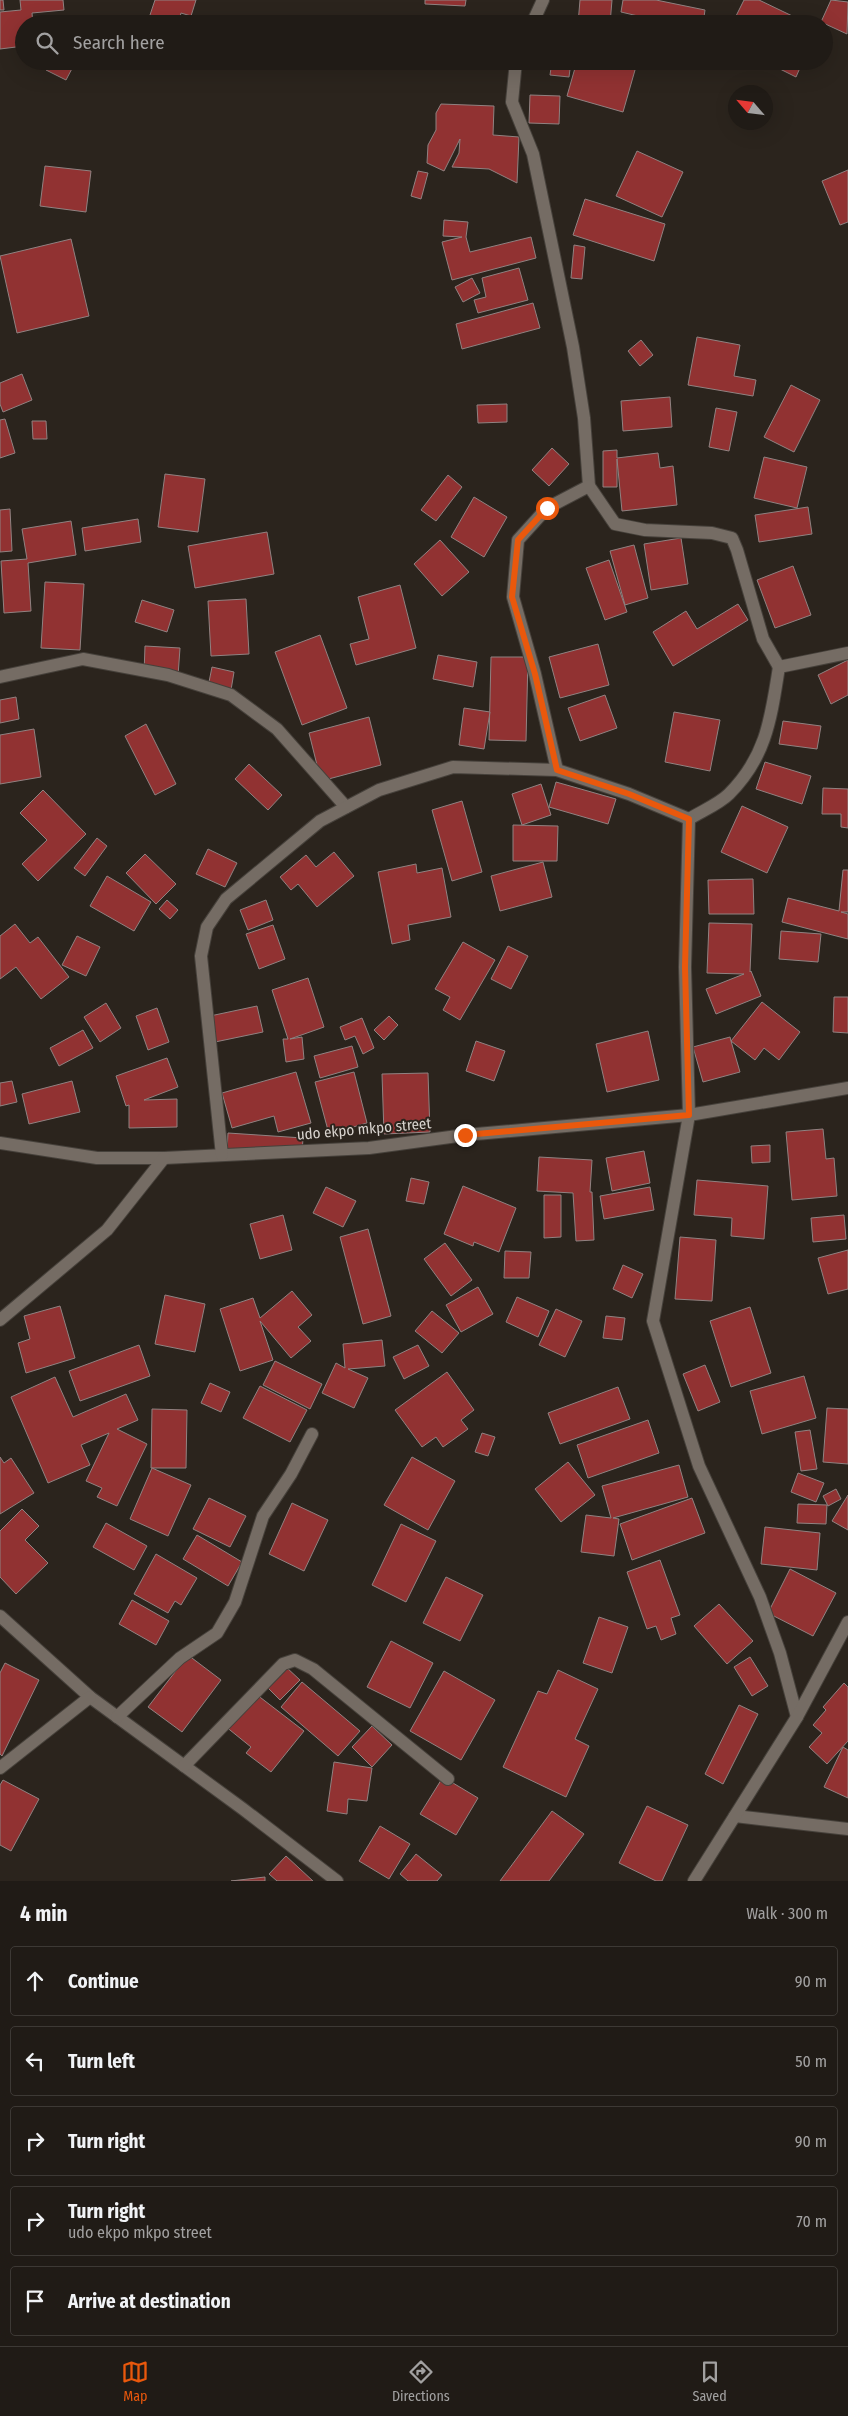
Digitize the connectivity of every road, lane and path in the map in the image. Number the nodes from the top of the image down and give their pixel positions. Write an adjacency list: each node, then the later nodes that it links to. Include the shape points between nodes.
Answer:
1 (542, 0): 2 (street)
2 (536, 15)
3 (515, 70): 4 (street, via 512,102 533,154 573,347 584,418)
4 (589, 486): 6 (street, via 615,524 645,530 712,533 732,538 762,639); 8 (street, via 547,508 518,540 512,597 535,674)
5 (848, 653): 6 (street)
6 (779, 667): 10 (street, via 772,713 759,756 728,795)
7 (0, 677): 9 (street, via 83,660 168,674 231,695 277,729)
8 (557, 770): 9 (street, via 453,767 379,790); 10 (street, via 629,794)
9 (346, 807): 14 (street, via 320,822 226,899 207,927 201,956)
10 (689, 819): 12 (street, via 685,967)
11 (848, 1088): 12 (street, udo ekpo mkpo street)
12 (689, 1115): 14 (street, udo ekpo mkpo street, via 465,1135 369,1148); 21 (street, via 653,1321 699,1466 760,1597)
13 (0, 1143): 15 (street, udo ekpo mkpo street, via 97,1158)
14 (222, 1155): 15 (street, udo ekpo mkpo street)
15 (164, 1158): 16 (street, via 107,1230)
16 (0, 1320)
17 (312, 1434): 22 (street, via 292,1474 263,1516 235,1602 217,1634 180,1658)
18 (0, 1616): 20 (street)
19 (848, 1622): 21 (street)
20 (90, 1697): 22 (street); 24 (street)
21 (797, 1716): 26 (street)
22 (117, 1717): 23 (street)
23 (184, 1766): 25 (street, via 283,1664 295,1660 313,1669); 28 (street)
24 (0, 1768)
25 (448, 1779)
26 (735, 1816): 27 (street); 29 (street)
27 (848, 1829)
28 (337, 1881)
29 (694, 1881)

